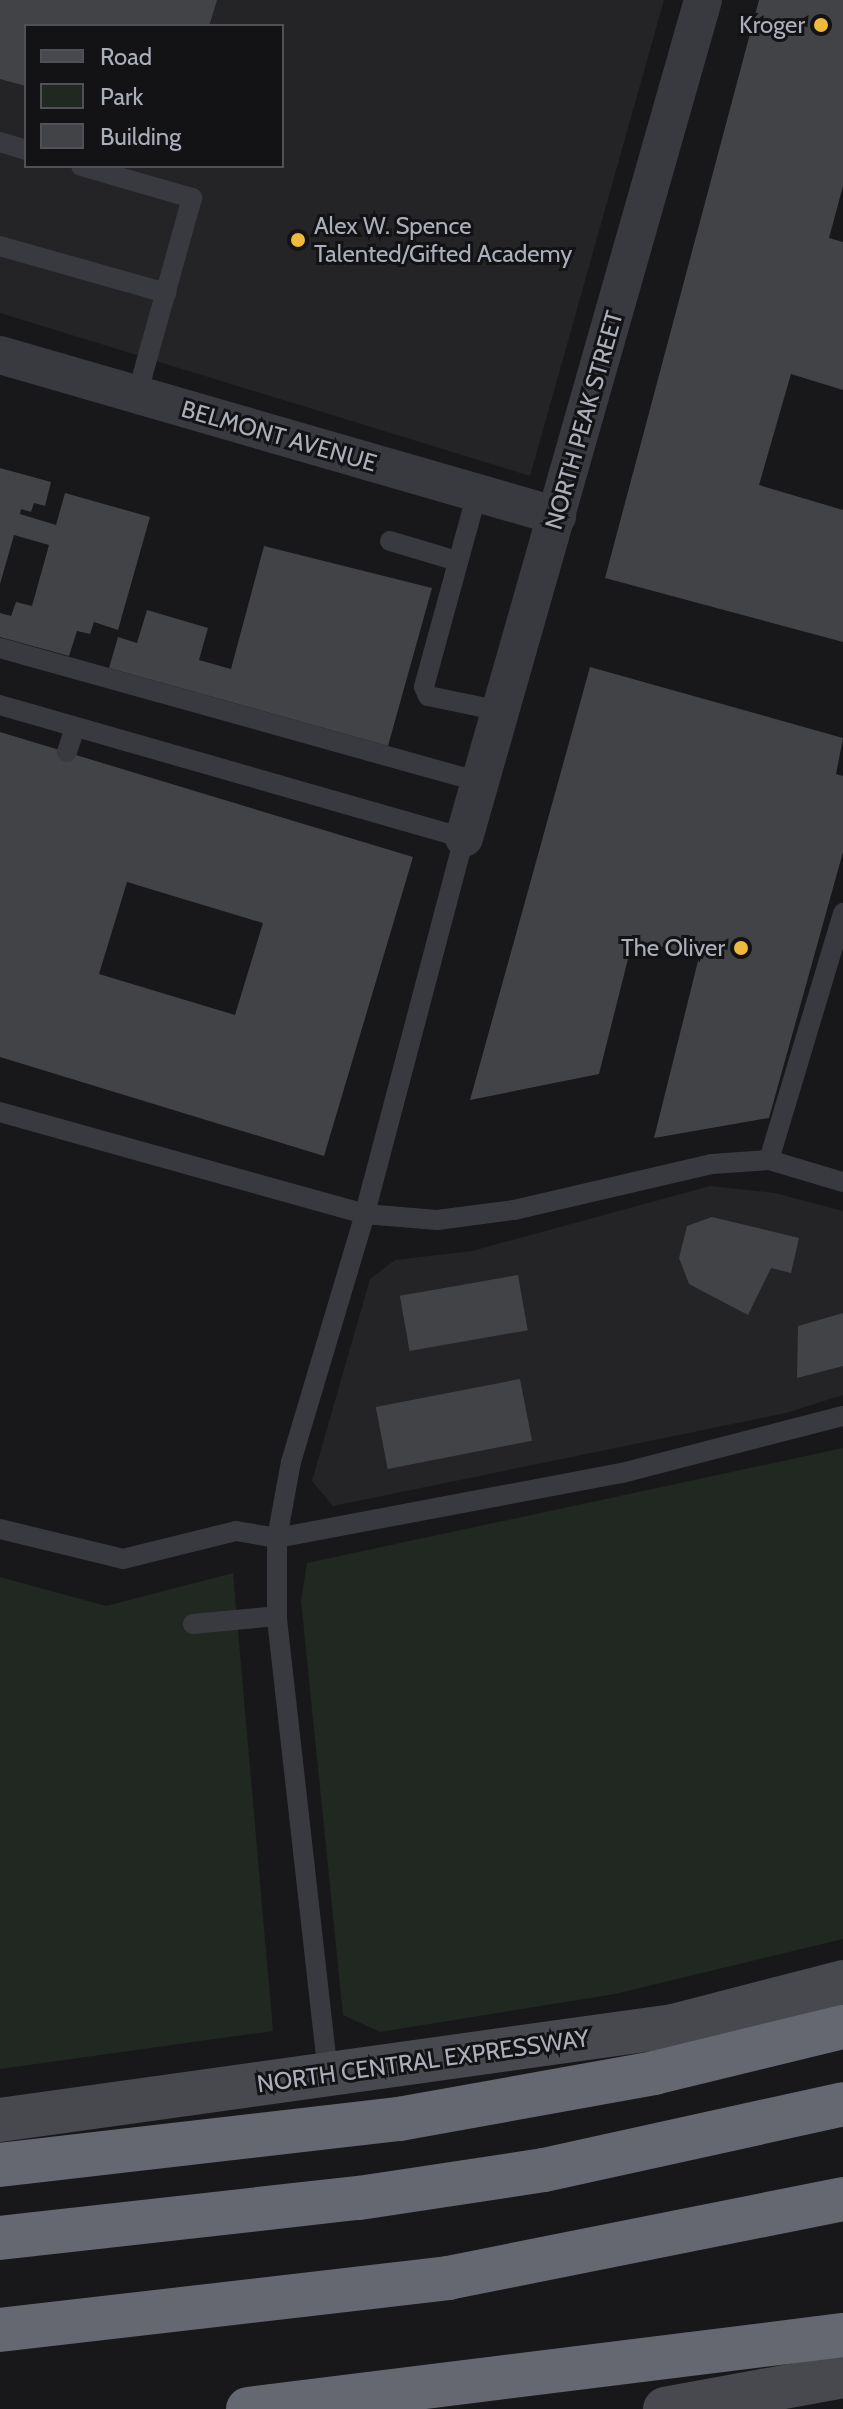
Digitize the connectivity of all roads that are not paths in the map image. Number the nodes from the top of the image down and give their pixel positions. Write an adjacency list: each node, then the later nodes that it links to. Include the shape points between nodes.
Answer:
1 (703, 0): 10 (street, NORTH PEAK STREET)
2 (0, 142): 3 (lane)
3 (24, 149)
4 (88, 168): 6 (lane, via 192,198)
5 (0, 246): 6 (lane)
6 (166, 293): 8 (lane)
7 (0, 355): 8 (street, BELMONT AVENUE)
8 (137, 395): 9 (street, BELMONT AVENUE)
9 (477, 493): 10 (street, BELMONT AVENUE); 12 (lane)
10 (557, 516): 15 (street, NORTH PEAK STREET)
11 (390, 541): 12 (lane)
12 (457, 561): 15 (lane, via 424,687 428,696)
13 (0, 648): 18 (lane)
14 (0, 705): 16 (lane)
15 (501, 711): 18 (street, NORTH PEAK STREET)
16 (75, 727): 17 (lane); 19 (lane)
17 (67, 752)
18 (480, 782): 19 (street, NORTH PEAK STREET)
19 (464, 838): 24 (lane)
20 (843, 913): 22 (lane)
21 (0, 1112): 24 (lane)
22 (769, 1160): 23 (lane); 24 (lane, via 712,1164 514,1210 437,1220)
23 (843, 1182)
24 (365, 1214): 27 (lane, via 291,1462)
25 (843, 1416): 27 (lane, via 622,1473)
26 (0, 1529): 27 (lane, via 123,1559 236,1531)
27 (277, 1538): 28 (lane)
28 (277, 1616): 29 (lane); 32 (lane)
29 (193, 1624)
30 (843, 1982): 32 (main road, NORTH CENTRAL EXPRESSWAY, via 673,2026)
31 (843, 2027): 35 (highway, via 654,2073 399,2119)
32 (328, 2074): 34 (main road, NORTH CENTRAL EXPRESSWAY)
33 (843, 2104): 37 (highway, via 544,2170 359,2198)
34 (0, 2120)
35 (0, 2165)
36 (843, 2199): 38 (highway, via 636,2245 436,2280)
37 (0, 2238)
38 (0, 2330)
39 (843, 2335): 41 (highway)
40 (843, 2376): 42 (main road)
41 (248, 2409)
42 (665, 2409)

